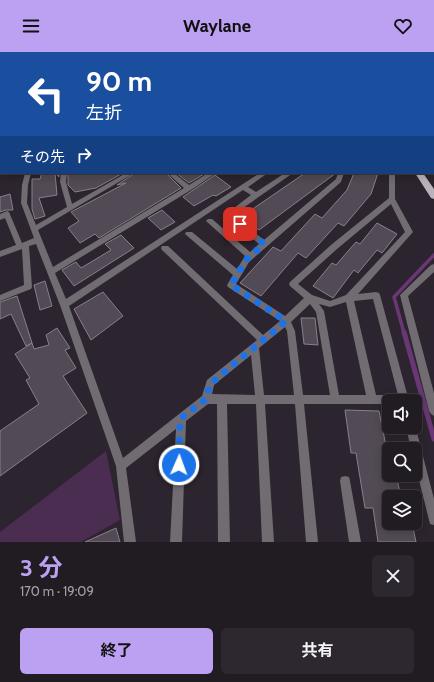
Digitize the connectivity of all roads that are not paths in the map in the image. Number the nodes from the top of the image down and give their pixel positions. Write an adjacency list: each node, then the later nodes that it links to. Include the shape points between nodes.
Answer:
1 (28, 174): 19 (street, via 24,203)
2 (64, 174): 16 (street, via 63,182)
3 (129, 174): 16 (street)
4 (171, 174): 12 (street)
5 (211, 174): 12 (street)
6 (263, 174): 11 (street)
7 (288, 174): 13 (street)
8 (341, 174): 22 (street, via 339,180)
9 (392, 174): 15 (street)
10 (420, 174): 14 (main road)
11 (243, 187): 13 (street); 33 (street)
12 (190, 188): 28 (street)
13 (256, 195): 22 (street, via 228,215)
14 (434, 196)
15 (392, 199): 31 (street, via 293,284); 32 (street, via 409,232)
16 (70, 207): 19 (street)
17 (0, 217): 23 (street, via 7,214)
18 (210, 222): 26 (street)
19 (34, 229): 21 (street)
20 (189, 234): 29 (street)
21 (38, 240): 23 (street); 28 (street)
22 (264, 244): 26 (street)
23 (22, 246): 25 (street); 30 (street, via 28,287)
24 (165, 248): 35 (street)
25 (0, 254)
26 (250, 256): 29 (street)
27 (434, 268): 45 (street, via 404,295)
28 (50, 272): 33 (street)
29 (238, 274): 34 (street, via 231,285)
30 (0, 298)
31 (310, 298): 32 (street, via 330,304); 34 (street); 42 (street, via 320,311)
32 (349, 298): 37 (street, via 376,294); 43 (street)
33 (64, 305): 48 (street)
34 (286, 321): 35 (street); 41 (street, via 291,331)
35 (263, 340): 36 (street)
36 (255, 347): 38 (street, via 210,384); 40 (street)
37 (402, 394)
38 (206, 399): 39 (street); 46 (street)
39 (222, 399): 40 (street); 53 (street)
40 (260, 400): 41 (street); 54 (street)
41 (300, 400): 42 (street); 55 (street)
42 (335, 400): 43 (street)
43 (372, 400): 44 (street)
44 (382, 400)
45 (434, 411)
46 (180, 419): 48 (street); 52 (street)
47 (413, 434): 50 (street)
48 (121, 466): 51 (street)
49 (345, 481): 56 (street)
50 (434, 520)
51 (130, 542)
52 (176, 542)
53 (224, 542)
54 (268, 542)
55 (312, 542)
56 (355, 542)

